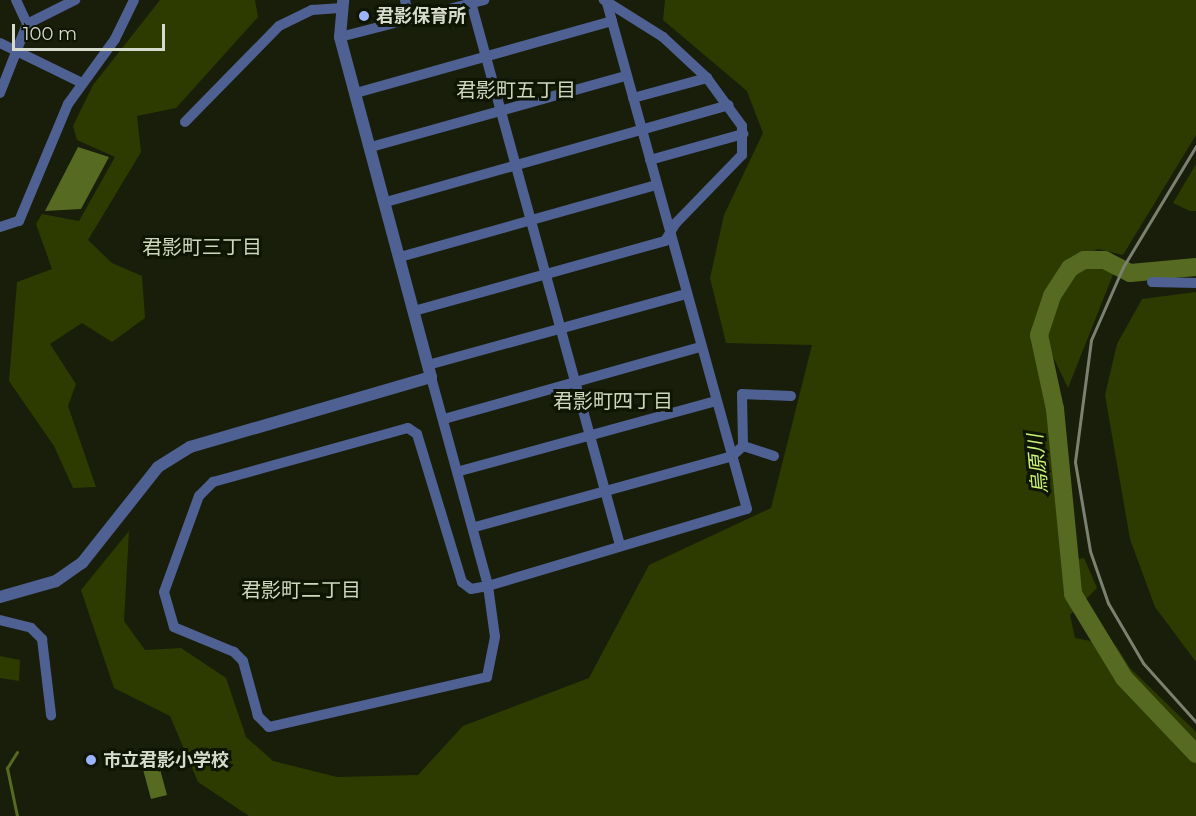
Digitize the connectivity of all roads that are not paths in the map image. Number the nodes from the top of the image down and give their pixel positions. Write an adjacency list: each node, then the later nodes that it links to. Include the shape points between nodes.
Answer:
1 (16, 0): 11 (street)
2 (75, 0): 11 (street)
3 (134, 0): 18 (street, via 115,39)
4 (405, 0): 9 (street)
5 (484, 0): 8 (street)
6 (605, 1): 10 (street); 17 (street, via 663,37)
7 (341, 4): 12 (street); 24 (street, via 312,10 279,26)
8 (472, 6): 9 (street); 15 (street)
9 (409, 19): 12 (street)
10 (612, 21): 15 (street); 16 (street)
11 (27, 24): 14 (street)
12 (340, 37): 20 (street)
13 (0, 43): 14 (street)
14 (16, 51): 18 (street); 19 (street)
15 (486, 56): 20 (street); 23 (street)
16 (627, 76): 21 (street); 23 (street)
17 (707, 78): 21 (street); 22 (street)
18 (80, 82): 33 (street, via 19,221)
19 (0, 93)
20 (356, 93): 27 (street)
21 (633, 98): 25 (street)
22 (729, 105): 25 (street); 26 (street)
23 (500, 111): 27 (street); 29 (street)
24 (185, 122)
25 (641, 129): 28 (street); 29 (street)
26 (743, 134): 28 (street); 34 (street, via 742,155)
27 (371, 147): 31 (street)
28 (650, 160): 30 (street)
29 (516, 165): 31 (street); 32 (street)
30 (657, 185): 32 (street); 34 (street)
31 (386, 201): 35 (street)
32 (531, 219): 35 (street); 36 (street)
33 (0, 227)
34 (670, 233): 36 (street, via 665,241); 39 (street)
35 (400, 257): 40 (street)
36 (546, 275): 40 (street); 41 (street)
37 (1152, 282): 38 (street)
38 (1196, 283)
39 (686, 294): 41 (street); 42 (street)
40 (414, 311): 43 (street)
41 (560, 328): 43 (street); 44 (street)
42 (701, 347): 44 (street); 46 (street)
43 (430, 371): 47 (street); 57 (street, via 190,447 158,467 82,563 56,581)
44 (575, 382): 47 (street); 48 (street)
45 (791, 396): 49 (street, via 742,394)
46 (716, 401): 48 (street); 50 (street)
47 (444, 419): 52 (street)
48 (590, 437): 52 (street); 53 (street)
49 (743, 446): 50 (street); 51 (street)
50 (732, 456): 53 (street); 55 (street, via 747,509)
51 (774, 456)
52 (460, 471): 54 (street)
53 (605, 491): 54 (street); 55 (street)
54 (475, 526): 56 (street)
55 (620, 544): 56 (street)
56 (488, 586): 56 (street, via 471,589 462,582 417,434 408,428 213,482 199,496 164,592 174,627 234,652 243,661 258,716 268,727 487,677 495,636)
57 (0, 597)
58 (0, 620): 59 (street, via 31,628 42,639)
59 (51, 715)

